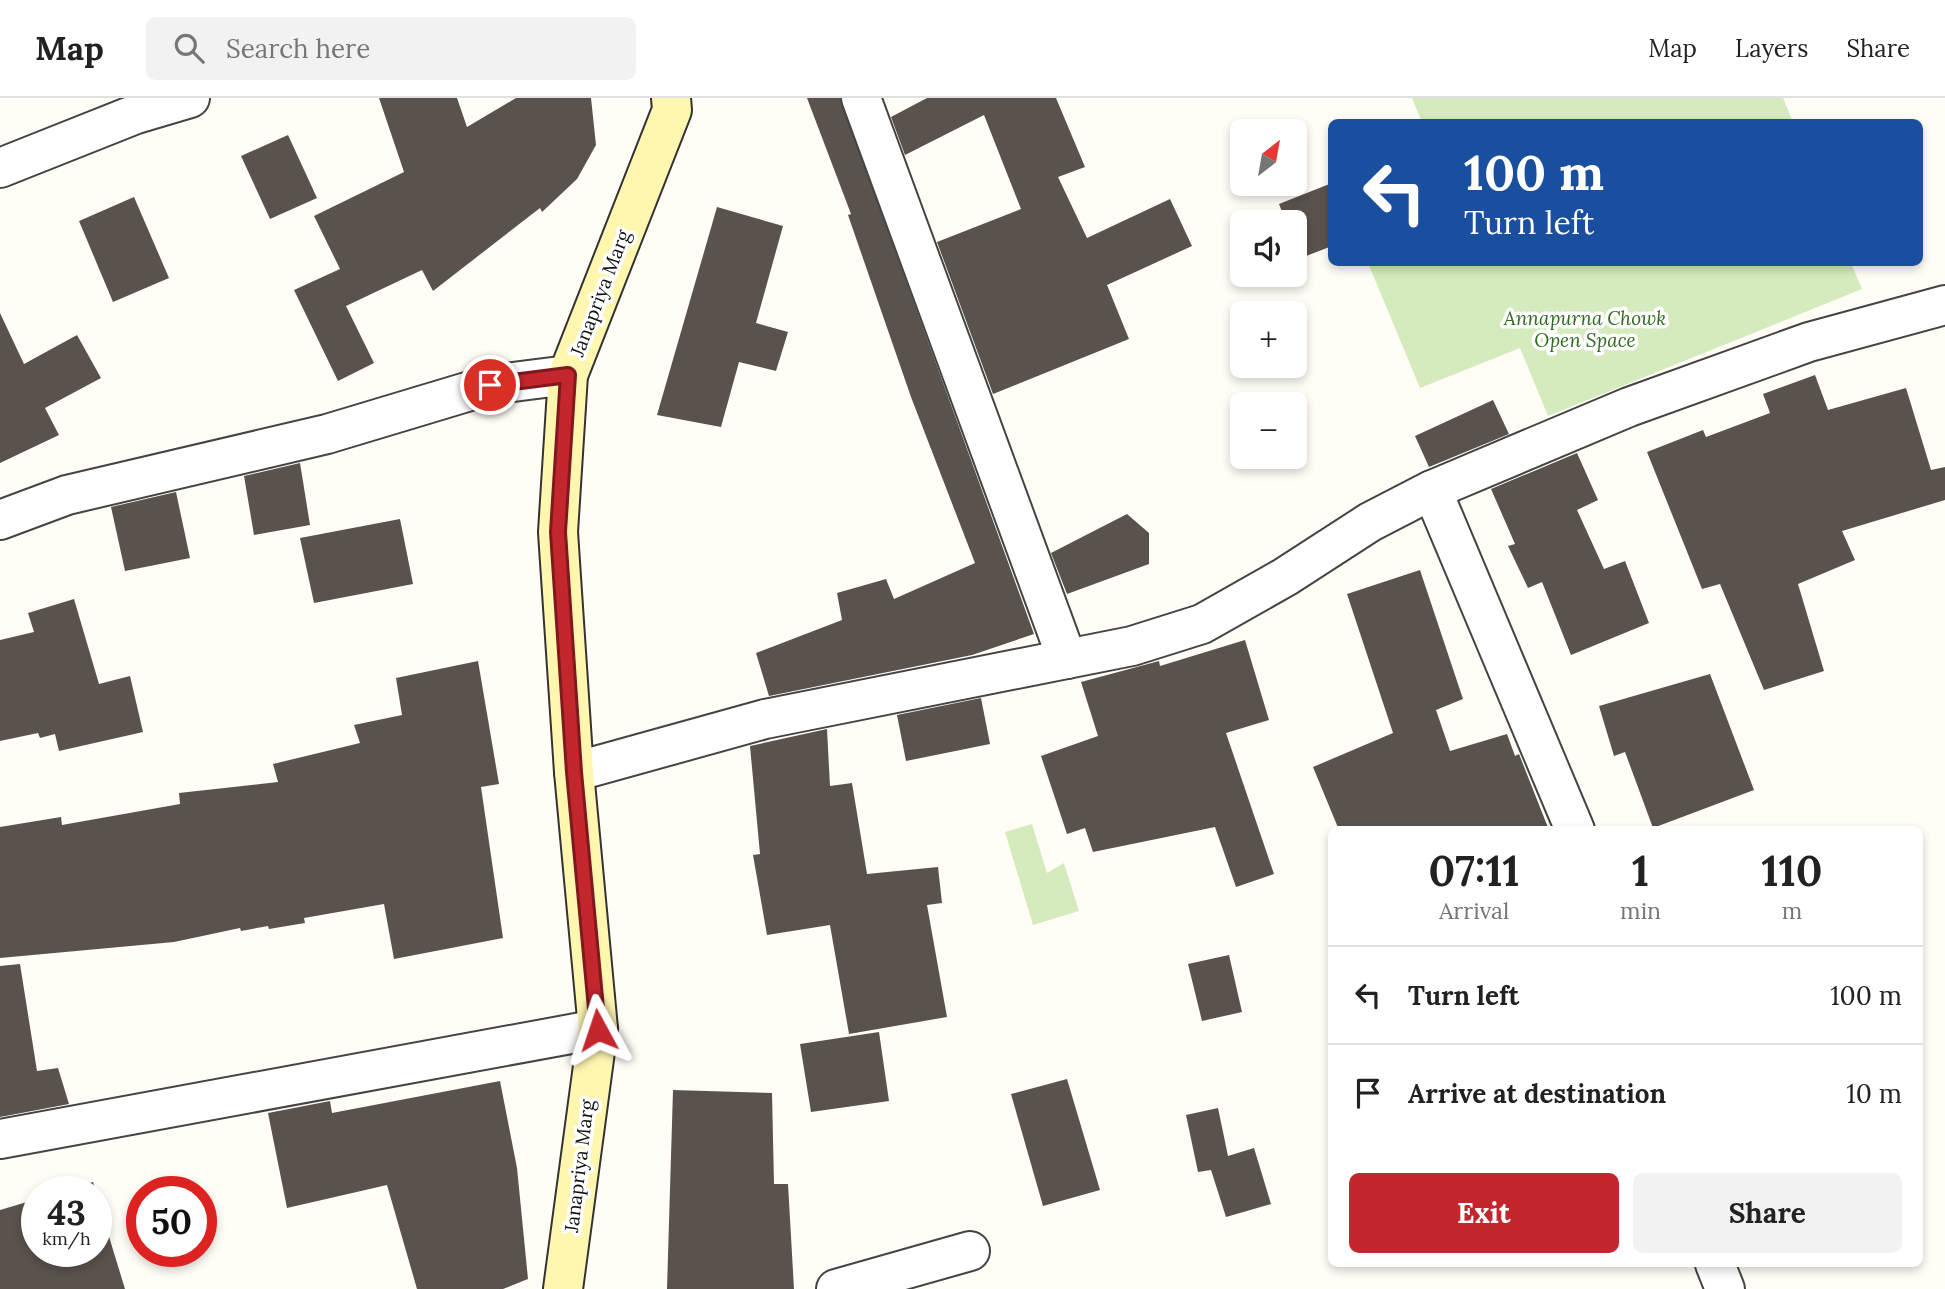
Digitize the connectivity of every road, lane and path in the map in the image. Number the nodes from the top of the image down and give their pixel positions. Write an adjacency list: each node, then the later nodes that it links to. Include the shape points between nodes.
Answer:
1 (190, 98): 4 (street)
2 (671, 98): 7 (main road, Janapriya Marg, via 672,110)
3 (861, 98): 10 (street)
4 (133, 106): 5 (street)
5 (0, 168)
6 (1945, 305): 8 (street, via 1796,347 1629,407)
7 (568, 375): 9 (street, via 490,385 327,434 67,495); 11 (main road, Janapriya Marg, via 558,532)
8 (1432, 490): 10 (street, via 1370,522 1202,624 1132,646); 12 (street)
9 (0, 520)
10 (1068, 659): 11 (street, via 765,719)
11 (574, 772): 13 (main road, Janapriya Marg)
12 (1573, 826)
13 (598, 1030): 14 (street); 17 (main road, Janapriya Marg)
14 (0, 1139)
15 (970, 1251): 18 (street)
16 (1716, 1267): 19 (street)
17 (563, 1289)
18 (835, 1289)
19 (1725, 1289)

